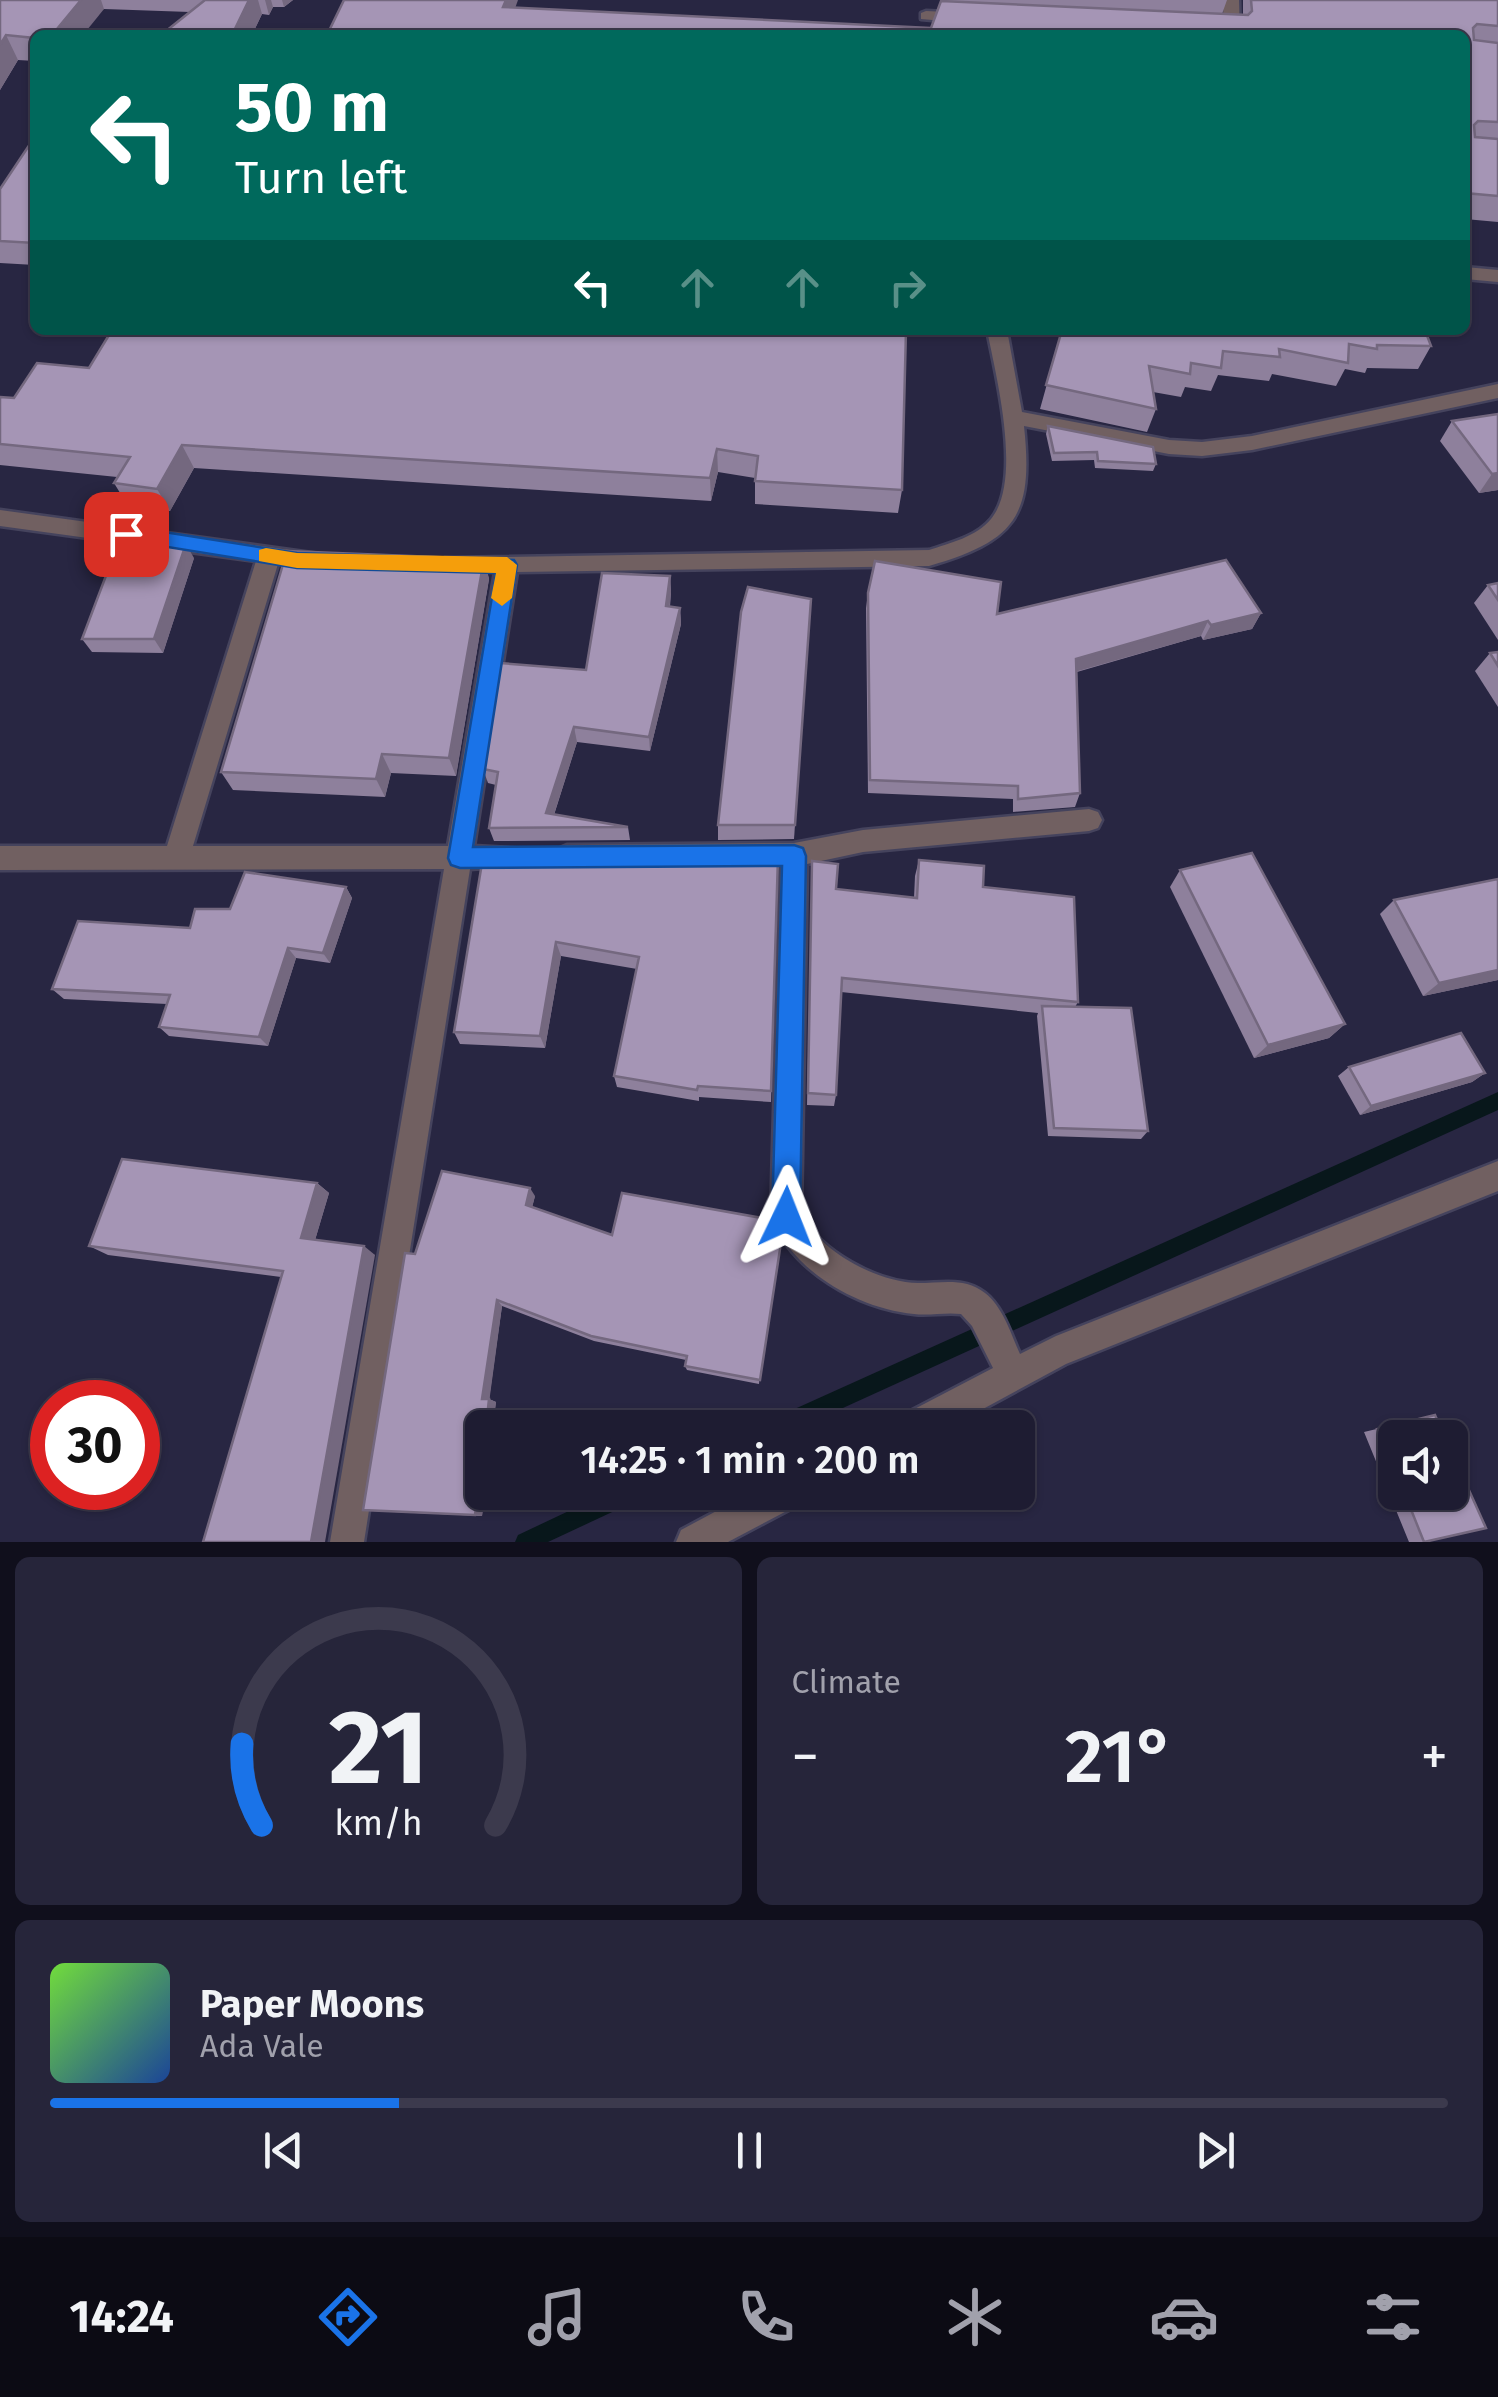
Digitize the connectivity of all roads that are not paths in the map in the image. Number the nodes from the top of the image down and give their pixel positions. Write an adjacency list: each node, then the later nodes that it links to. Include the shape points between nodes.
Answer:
1 (1231, 0): 4 (street)
2 (924, 8): 3 (street)
3 (983, 19)
4 (1231, 30)
5 (1470, 273): 6 (street)
6 (1498, 276)
7 (998, 335): 9 (street)
8 (1496, 395): 9 (street, via 1202,449)
9 (1014, 417): 14 (street, via 1014,497 1001,524 974,545 929,558)
10 (0, 518): 11 (street)
11 (268, 556): 12 (street); 18 (street)
12 (335, 561)
13 (431, 564): 14 (street)
14 (507, 565): 19 (street)
15 (1090, 820): 16 (street, via 863,841)
16 (794, 856): 19 (street); 21 (street, via 786,1217 792,1234 810,1254 895,1295 973,1302)
17 (0, 858): 18 (street)
18 (176, 858): 19 (street)
19 (460, 858): 24 (street)
20 (1498, 1176): 21 (street, via 1056,1352)
21 (1013, 1376): 22 (street)
22 (948, 1410)
23 (754, 1510): 25 (street)
24 (347, 1542)
25 (693, 1542)

